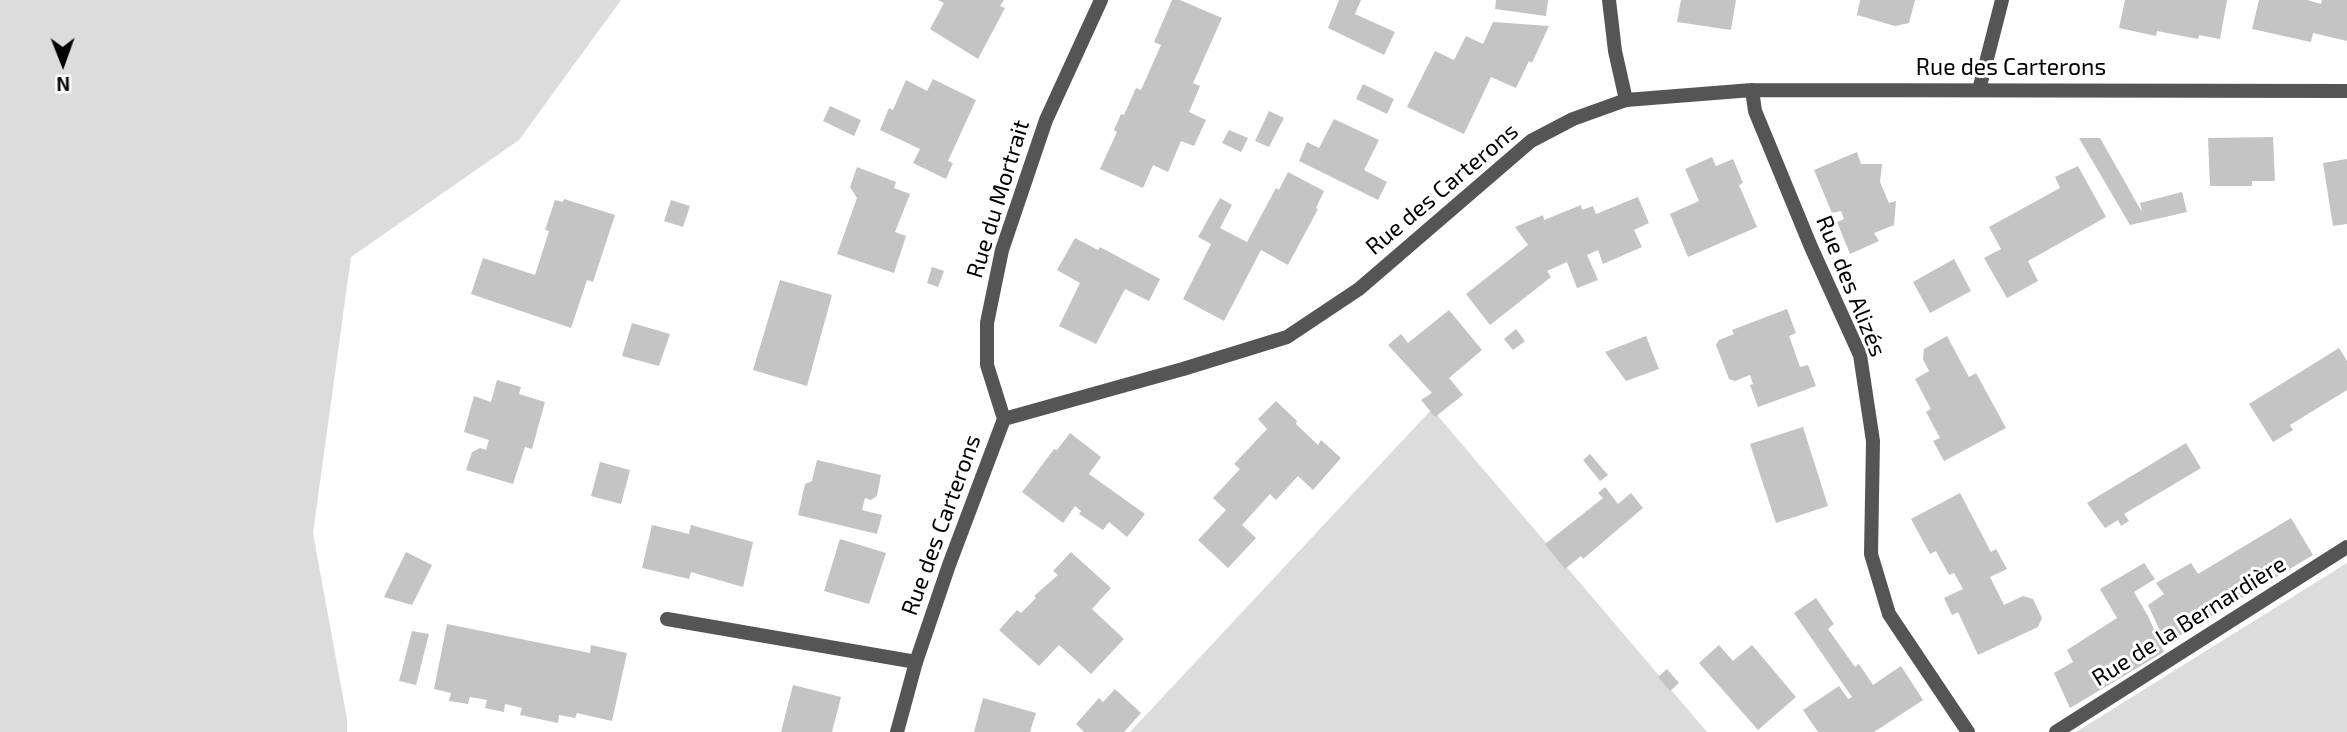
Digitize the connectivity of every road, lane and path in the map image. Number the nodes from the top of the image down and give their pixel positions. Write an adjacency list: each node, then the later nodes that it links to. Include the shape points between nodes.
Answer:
1 (1101, 0): 8 (street, Rue du Mortrait, via 1046,120 1002,250 987,323 987,365)
2 (1609, 0): 7 (street)
3 (2002, 0): 5 (street)
4 (1752, 90): 5 (street, Rue des Carterons); 7 (street, Rue des Carterons); 13 (street, Rue des Alizés, via 1755,111 1860,355 1873,441 1871,554 1889,614)
5 (1979, 90): 6 (street, Rue des Carterons)
6 (2347, 91)
7 (1626, 100): 8 (street, Rue des Carterons, via 1573,119 1531,141 1359,289 1287,337)
8 (1004, 419): 11 (street, Rue des Carterons)
9 (2347, 547): 14 (street, Rue de la Bernardière)
10 (667, 619): 11 (street)
11 (916, 662): 12 (street, Rue des Carterons)
12 (897, 732)
13 (1968, 732)
14 (2056, 732)

